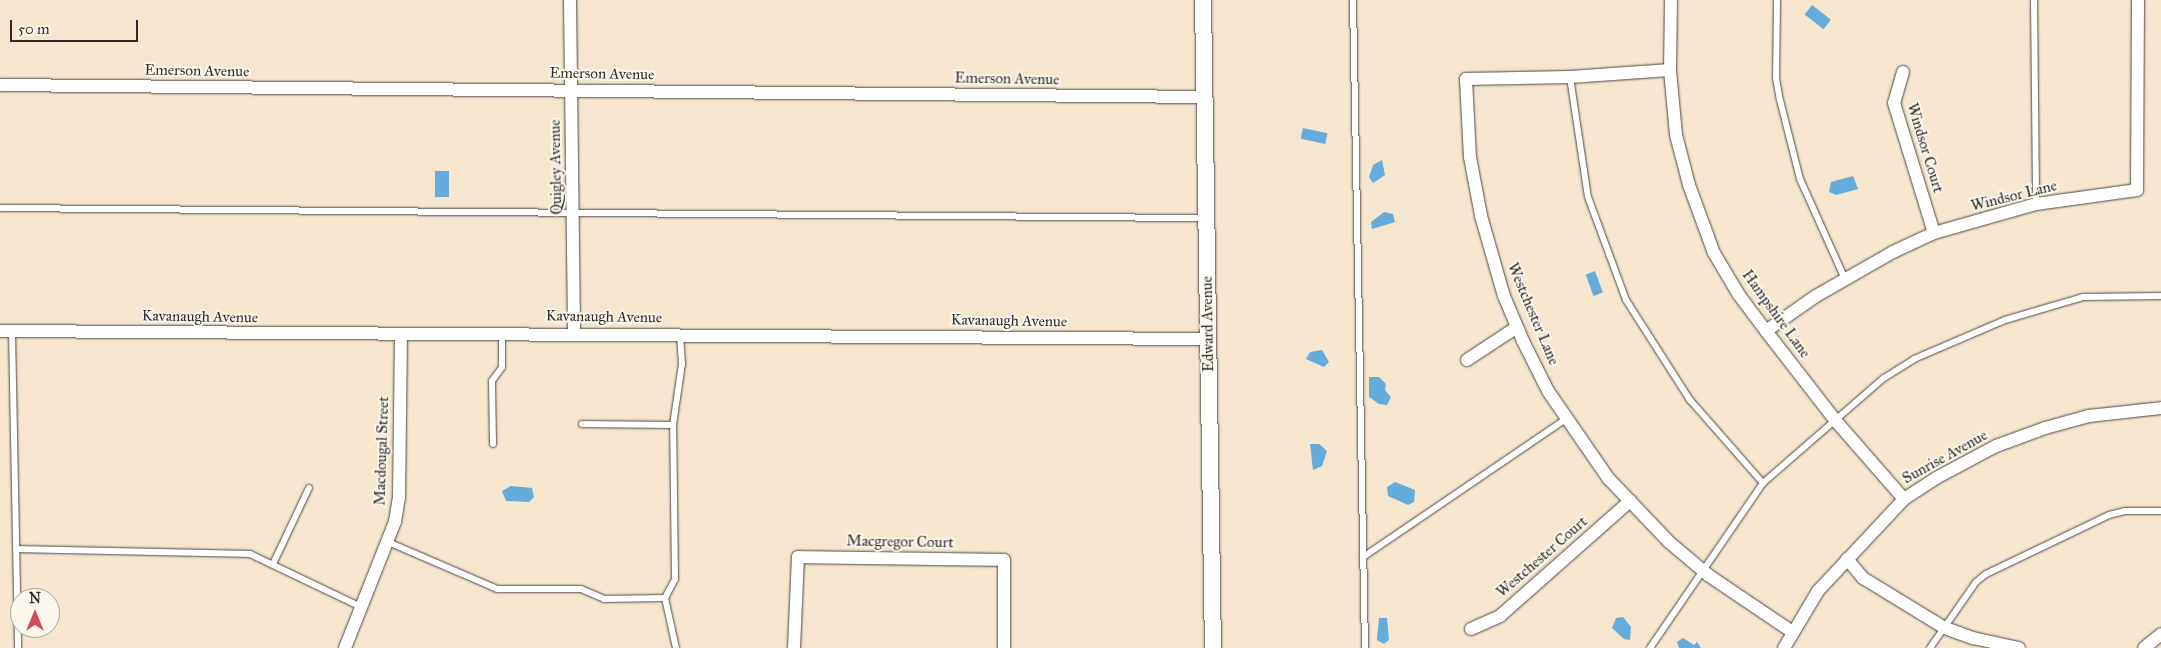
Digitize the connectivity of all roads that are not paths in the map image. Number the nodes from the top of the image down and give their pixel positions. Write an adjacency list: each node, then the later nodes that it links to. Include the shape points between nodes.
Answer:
1 (570, 0): 12 (street, Quigley Avenue)
2 (1203, 0): 13 (street, Edward Avenue)
3 (1353, 0): 43 (lane)
4 (1671, 0): 8 (street, Hampshire Lane)
5 (1777, 0): 19 (lane, via 1776,78 1782,108 1800,179)
6 (2034, 0): 14 (lane)
7 (2138, 0): 14 (street, Windsor Lane, via 2138,190)
8 (1670, 70): 10 (street, Westchester Lane); 23 (street, Hampshire Lane, via 1676,135 1689,185 1714,253)
9 (1903, 72): 18 (street, Windsor Court, via 1894,103)
10 (1570, 77): 21 (street, Westchester Lane, via 1466,79 1470,157 1481,216 1504,296); 36 (lane, via 1588,197 1626,300 1690,400)
11 (0, 85): 12 (street, Emerson Avenue)
12 (572, 90): 13 (street, Emerson Avenue); 16 (street, Quigley Avenue)
13 (1204, 97): 17 (street, Edward Avenue)
14 (2036, 204): 18 (street, Windsor Lane)
15 (0, 208): 16 (lane)
16 (573, 213): 17 (lane); 25 (street, Quigley Avenue)
17 (1206, 218): 28 (street, Edward Avenue)
18 (1934, 233): 19 (street, Windsor Lane)
19 (1845, 279): 23 (street, Windsor Lane)
20 (2161, 296): 32 (lane, via 2084,297 2005,320 1895,369)
21 (1517, 327): 29 (street); 31 (street, Westchester Lane)
22 (6, 331): 27 (street, Kavanaugh Avenue); 42 (lane)
23 (1766, 331): 32 (street, Hampshire Lane)
24 (502, 332): 25 (street, Kavanaugh Avenue); 27 (street, Kavanaugh Avenue); 35 (lane, via 502,367 492,381)
25 (574, 333): 26 (street, Kavanaugh Avenue)
26 (680, 334): 28 (street, Kavanaugh Avenue); 34 (lane, via 682,364)
27 (401, 335): 41 (street, Macdougal Street, via 399,498)
28 (1209, 339): 58 (street, Edward Avenue)
29 (1467, 360)
30 (2161, 408): 38 (street, Sunrise Avenue, via 2089,416 2045,428 1964,462)
31 (1566, 419): 39 (street, Westchester Lane, via 1608,478); 43 (lane)
32 (1835, 420): 36 (lane); 38 (street, Hampshire Lane)
33 (582, 424): 34 (lane)
34 (674, 425): 47 (lane, via 675,579)
35 (493, 444)
36 (1762, 483): 46 (lane)
37 (309, 488): 45 (lane)
38 (1904, 499): 44 (street, Sunrise Avenue)
39 (1630, 502): 46 (street, Westchester Lane); 50 (street, Westchester Court, via 1500,616)
40 (2161, 511): 49 (lane, via 2125,511 2109,515 1986,574 1976,582)
41 (388, 542): 47 (lane, via 497,589 581,589 604,599); 48 (street, Macdougal Street)
42 (18, 549): 45 (lane, via 219,550 250,554); 53 (lane)
43 (1363, 557): 59 (lane)
44 (1847, 559): 49 (street, via 1863,578); 51 (street, Sunrise Avenue, via 1818,590)
45 (274, 564): 48 (lane)
46 (1702, 571): 51 (street, Westchester Lane); 60 (lane)
47 (665, 598): 55 (lane)
48 (361, 607): 54 (street, Macdougal Street)
49 (1945, 628): 62 (lane); 63 (street)
50 (1471, 629)
51 (1791, 631): 61 (street, Sunrise Avenue)
52 (2161, 634): 64 (street)
53 (18, 648)
54 (346, 648)
55 (676, 648)
56 (794, 648): 57 (street, Macgregor Court, via 798,557 1004,560)
57 (1004, 648)
58 (1213, 648)
59 (1365, 648)
60 (1650, 648)
61 (1784, 648)
62 (1930, 648)
63 (2019, 648)
64 (2144, 648)

